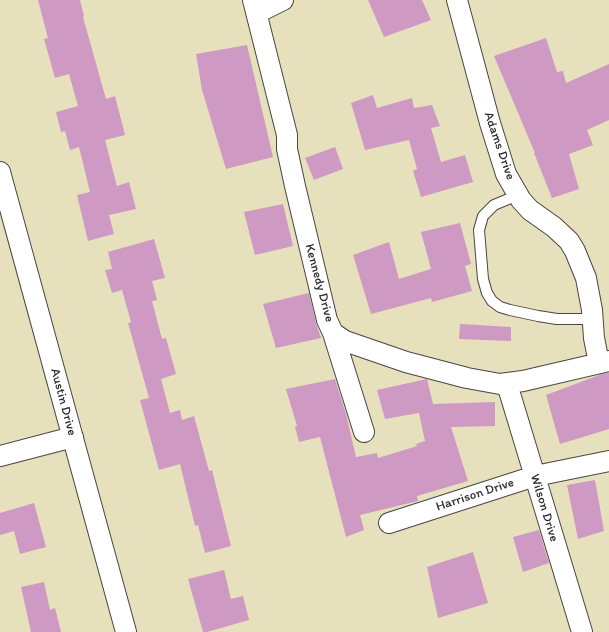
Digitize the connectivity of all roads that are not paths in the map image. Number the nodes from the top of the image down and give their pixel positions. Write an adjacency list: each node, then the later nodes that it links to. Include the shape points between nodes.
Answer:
1 (283, 0): 3 (street)
2 (457, 0): 5 (street, Adams Drive, via 490,123 506,174)
3 (255, 7): 7 (street, Kennedy Drive, via 287,135 287,150 327,320)
4 (0, 172): 11 (street, Austin Drive)
5 (518, 195): 6 (street, Adams Drive, via 530,210 569,241 586,278); 6 (lane, via 494,205 483,216 479,230 487,293 500,307 510,310 557,319)
6 (593, 319): 8 (street, Adams Drive, via 594,338)
7 (333, 333): 9 (street, Kennedy Drive, via 345,341 406,362 467,378); 10 (street)
8 (604, 362): 9 (street, Kennedy Drive)
9 (507, 384): 14 (street, Wilson Drive)
10 (364, 432)
11 (72, 437): 12 (street); 16 (street, Austin Drive)
12 (0, 456)
13 (609, 461): 14 (street, Harrison Drive)
14 (535, 476): 15 (street, Harrison Drive); 17 (street, Wilson Drive)
15 (389, 523)
16 (126, 632)
17 (582, 632)

